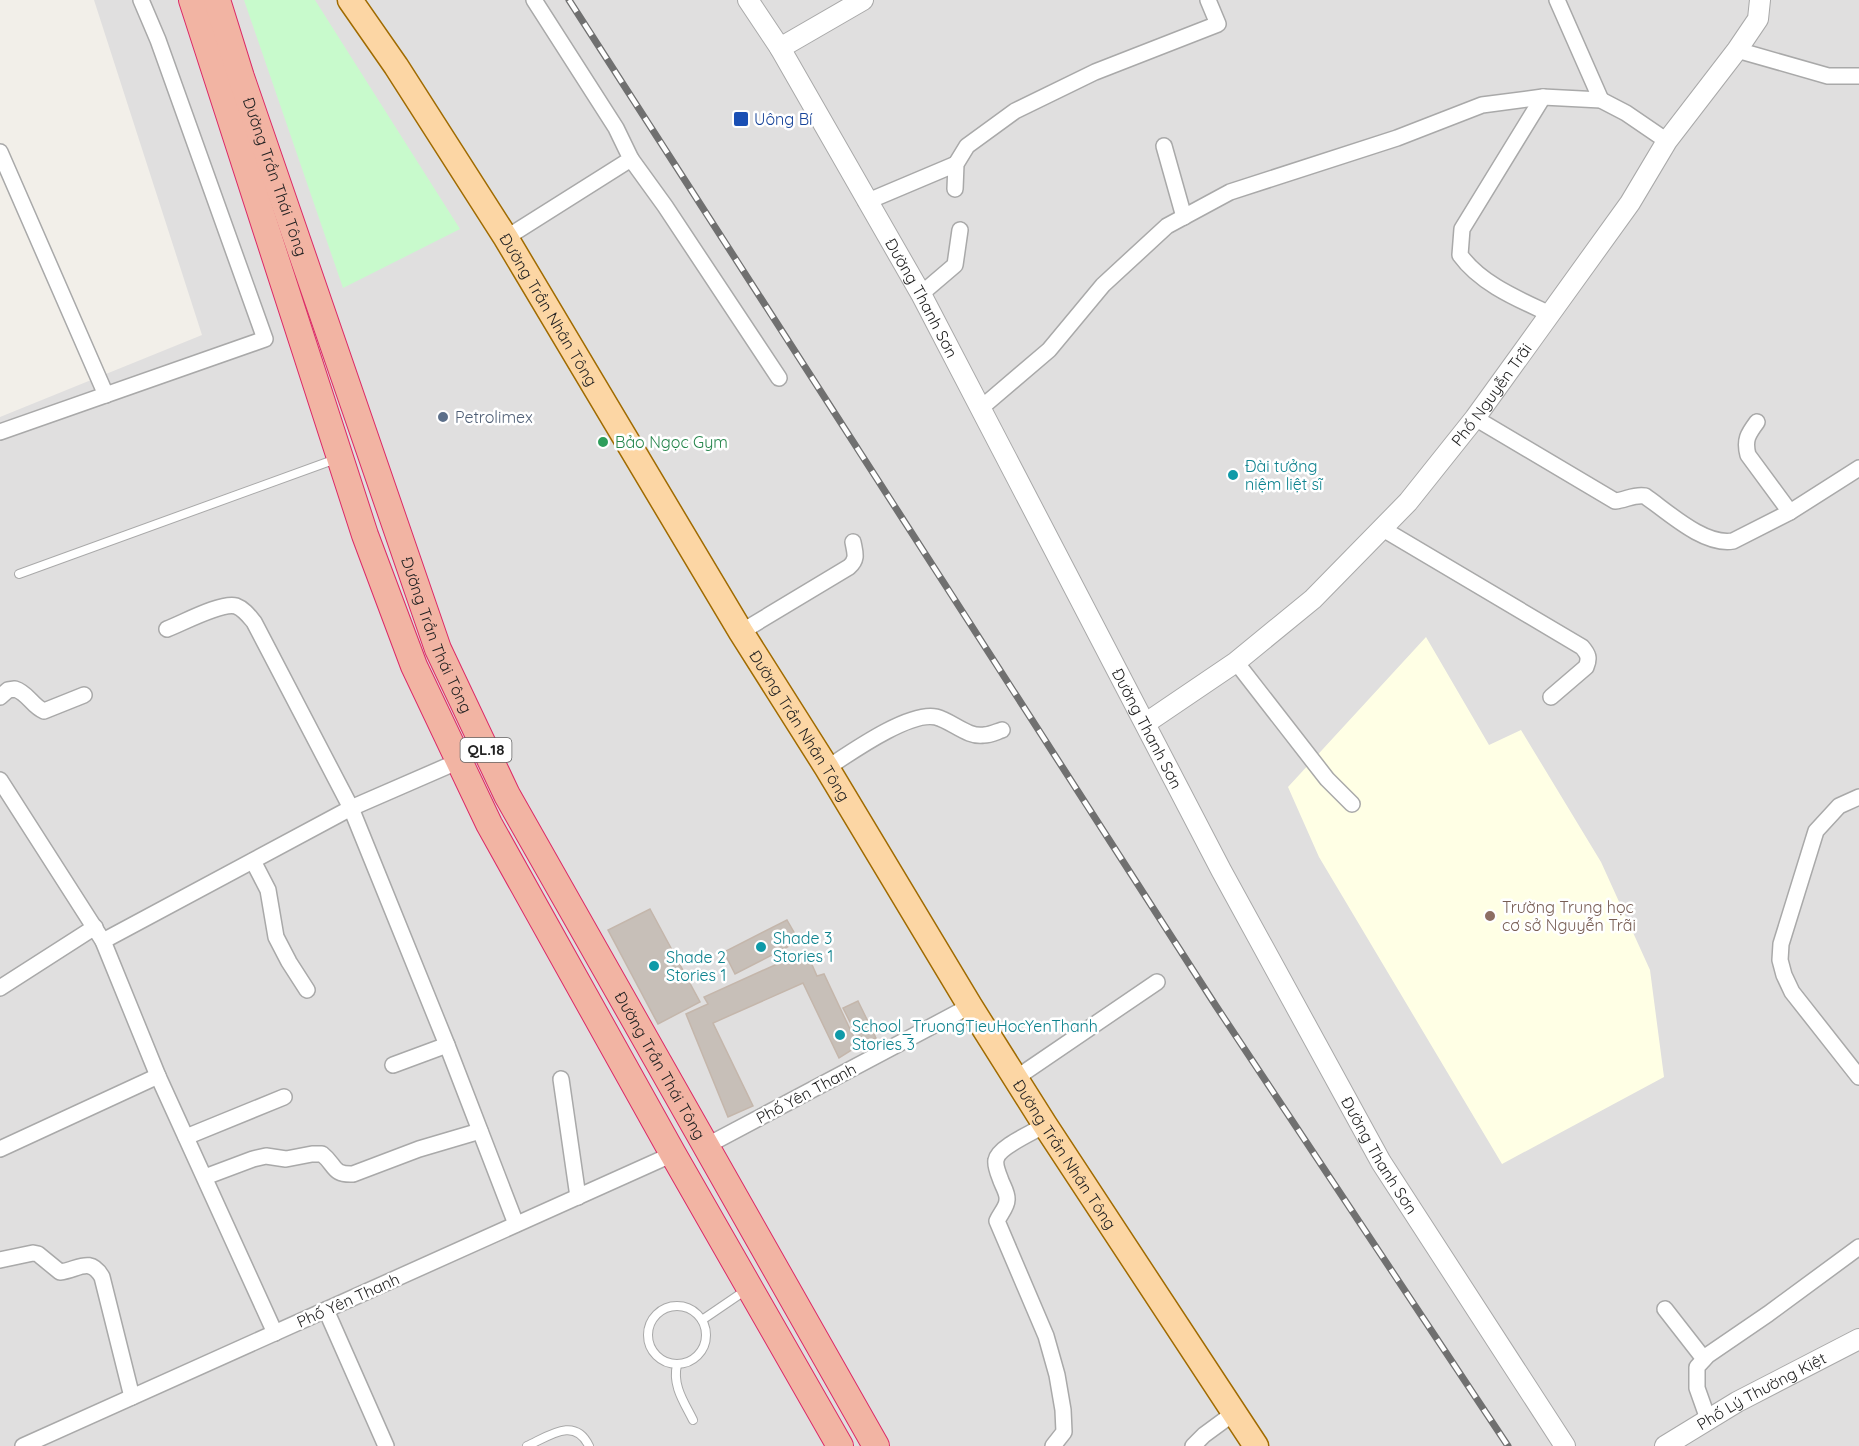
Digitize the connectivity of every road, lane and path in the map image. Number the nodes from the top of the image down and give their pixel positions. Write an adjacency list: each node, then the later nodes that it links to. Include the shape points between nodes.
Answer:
1 (141, 0): 29 (street, via 264,339)
2 (192, 0): 34 (highway, Đường Trần Thái Tông / QL.18)
3 (217, 0): 56 (highway, Đường Trần Thái Tông / QL.18, via 438,649 507,795)
4 (350, 0): 25 (main road, Đường Trần Nhân Tông)
5 (534, 0): 19 (street, via 616,128)
6 (748, 0): 11 (street, Đường Thanh Sơn)
7 (863, 0): 11 (street)
8 (1208, 0): 20 (street, via 1218,24 1095,72 1015,111 968,146)
9 (1557, 0): 15 (street)
10 (1760, 0): 12 (street, Phố Nguyễn Trãi, via 1758,19)
11 (780, 48): 22 (street, Đường Thanh Sơn)
12 (1737, 50): 13 (street, via 1828,76); 16 (street, Phố Nguyễn Trãi)
13 (1859, 76)
14 (1543, 97): 15 (street); 23 (street, via 1482,105 1397,138 1230,192); 27 (street, via 1462,229 1460,255 1468,266 1505,292)
15 (1601, 100): 16 (street)
16 (1667, 141): 27 (street, Phố Nguyễn Trãi, via 1630,203)
17 (1164, 146): 23 (street)
18 (0, 152): 29 (street)
19 (631, 159): 25 (street); 28 (street)
20 (956, 164): 21 (street); 22 (street)
21 (955, 189)
22 (867, 201): 26 (street, Đường Thanh Sơn)
23 (1184, 217): 30 (street, via 1167,226 1103,285 1049,350)
24 (960, 230): 26 (street, via 955,265)
25 (506, 238): 41 (main road, Đường Trần Nhân Tông)
26 (921, 294): 30 (street, Đường Thanh Sơn)
27 (1550, 314): 31 (street, Phố Nguyễn Trãi)
28 (779, 378)
29 (106, 395): 33 (street)
30 (981, 408): 46 (street, Đường Thanh Sơn)
31 (1475, 418): 36 (street, via 1615,501 1645,496 1712,540 1733,541); 37 (street, Phố Nguyễn Trãi)
32 (1757, 422): 36 (street, via 1746,438 1748,455)
33 (0, 432)
34 (340, 458): 39 (lane); 48 (highway, Đường Trần Thái Tông / QL.18, via 414,666)
35 (1859, 468): 36 (street)
36 (1790, 512)
37 (1383, 529): 42 (street, Phố Nguyễn Trãi, via 1312,599); 45 (street, via 1582,647 1588,654 1586,667)
38 (853, 542): 41 (street, via 855,562 849,567)
39 (19, 574)
40 (167, 629): 53 (street, via 220,607 234,606 244,611 254,622)
41 (741, 632): 49 (main road, Đường Trần Nhân Tông)
42 (1236, 662): 46 (street, Phố Nguyễn Trãi); 52 (street, via 1327,779)
43 (84, 695): 44 (street, via 44,711 15,689)
44 (0, 697)
45 (1551, 697)
46 (1146, 723): 102 (street, Đường Thanh Sơn, via 1221,870 1381,1162)
47 (1002, 730): 49 (street, via 975,735 935,717 919,717 878,736)
48 (459, 761): 53 (street); 58 (highway, Đường Trần Thái Tông / QL.18, via 489,824)
49 (827, 768): 62 (main road, Đường Trần Nhân Tông)
50 (0, 780): 55 (street)
51 (1859, 797): 66 (street, via 1839,806 1815,831 1781,944 1780,960 1792,992)
52 (1352, 804)
53 (351, 808): 54 (street); 63 (street)
54 (253, 861): 57 (street); 61 (street, via 268,890 276,937)
55 (95, 927): 57 (street); 60 (street)
56 (582, 929): 58 (highway); 73 (highway, Đường Trần Thái Tông / QL.18)
57 (103, 941): 65 (street)
58 (557, 944): 75 (highway, Đường Trần Thái Tông / QL.18)
59 (1157, 982): 67 (street)
60 (0, 988)
61 (307, 990)
62 (970, 1006): 67 (main road, Đường Trần Nhân Tông); 73 (street, Phố Yên Thanh)
63 (447, 1045): 64 (street); 71 (street)
64 (393, 1065)
65 (158, 1076): 72 (street); 74 (street)
66 (1859, 1077)
67 (1016, 1078): 70 (main road, Đường Trần Nhân Tông)
68 (561, 1079): 77 (street)
69 (284, 1097): 72 (street)
70 (1045, 1125): 90 (main road, Đường Trần Nhân Tông); 99 (street, via 1007,1147 995,1162 1008,1197 997,1221 1046,1336 1057,1375 1064,1432)
71 (480, 1131): 76 (street, via 353,1174 338,1173 322,1154 312,1154 286,1160 266,1156); 78 (street)
72 (186, 1137): 76 (street)
73 (706, 1146): 98 (highway, Đường Trần Thái Tông / QL.18)
74 (0, 1149)
75 (673, 1154): 77 (street, Phố Yên Thanh); 81 (highway, Đường Trần Thái Tông / QL.18)
76 (205, 1177): 85 (street)
77 (578, 1197): 78 (street, Phố Yên Thanh)
78 (516, 1224): 83 (street, Phố Yên Thanh)
79 (1859, 1247): 87 (street)
80 (0, 1260): 89 (street, via 33,1253 60,1272 88,1264 99,1271)
81 (750, 1288): 84 (lane); 97 (highway, Đường Trần Thái Tông / QL.18)
82 (1665, 1309): 87 (street)
83 (326, 1310): 85 (street, Phố Yên Thanh); 95 (street)
84 (702, 1320): 88 (lane, via 706,1331 704,1347 693,1360); 88 (lane, via 677,1306 661,1311 650,1323 650,1347 661,1360)
85 (275, 1333): 89 (street, Phố Yên Thanh)
86 (1859, 1339): 91 (street, Phố Lý Thường Kiệt)
87 (1704, 1359): 91 (street, via 1697,1367 1697,1388)
88 (677, 1365): 92 (lane, via 674,1376)
89 (132, 1397): 94 (street, Phố Yên Thanh)
90 (1234, 1413): 100 (street); 101 (main road, Đường Trần Nhân Tông)
91 (1708, 1419): 103 (street, Phố Lý Thường Kiệt)
92 (693, 1420)
93 (531, 1445): 96 (lane, via 572,1430 584,1435)
94 (23, 1446)
95 (386, 1446)
96 (589, 1446)
97 (840, 1446)
98 (876, 1446)
99 (1053, 1446)
100 (1193, 1446)
101 (1256, 1446)
102 (1565, 1446)
103 (1665, 1446)

